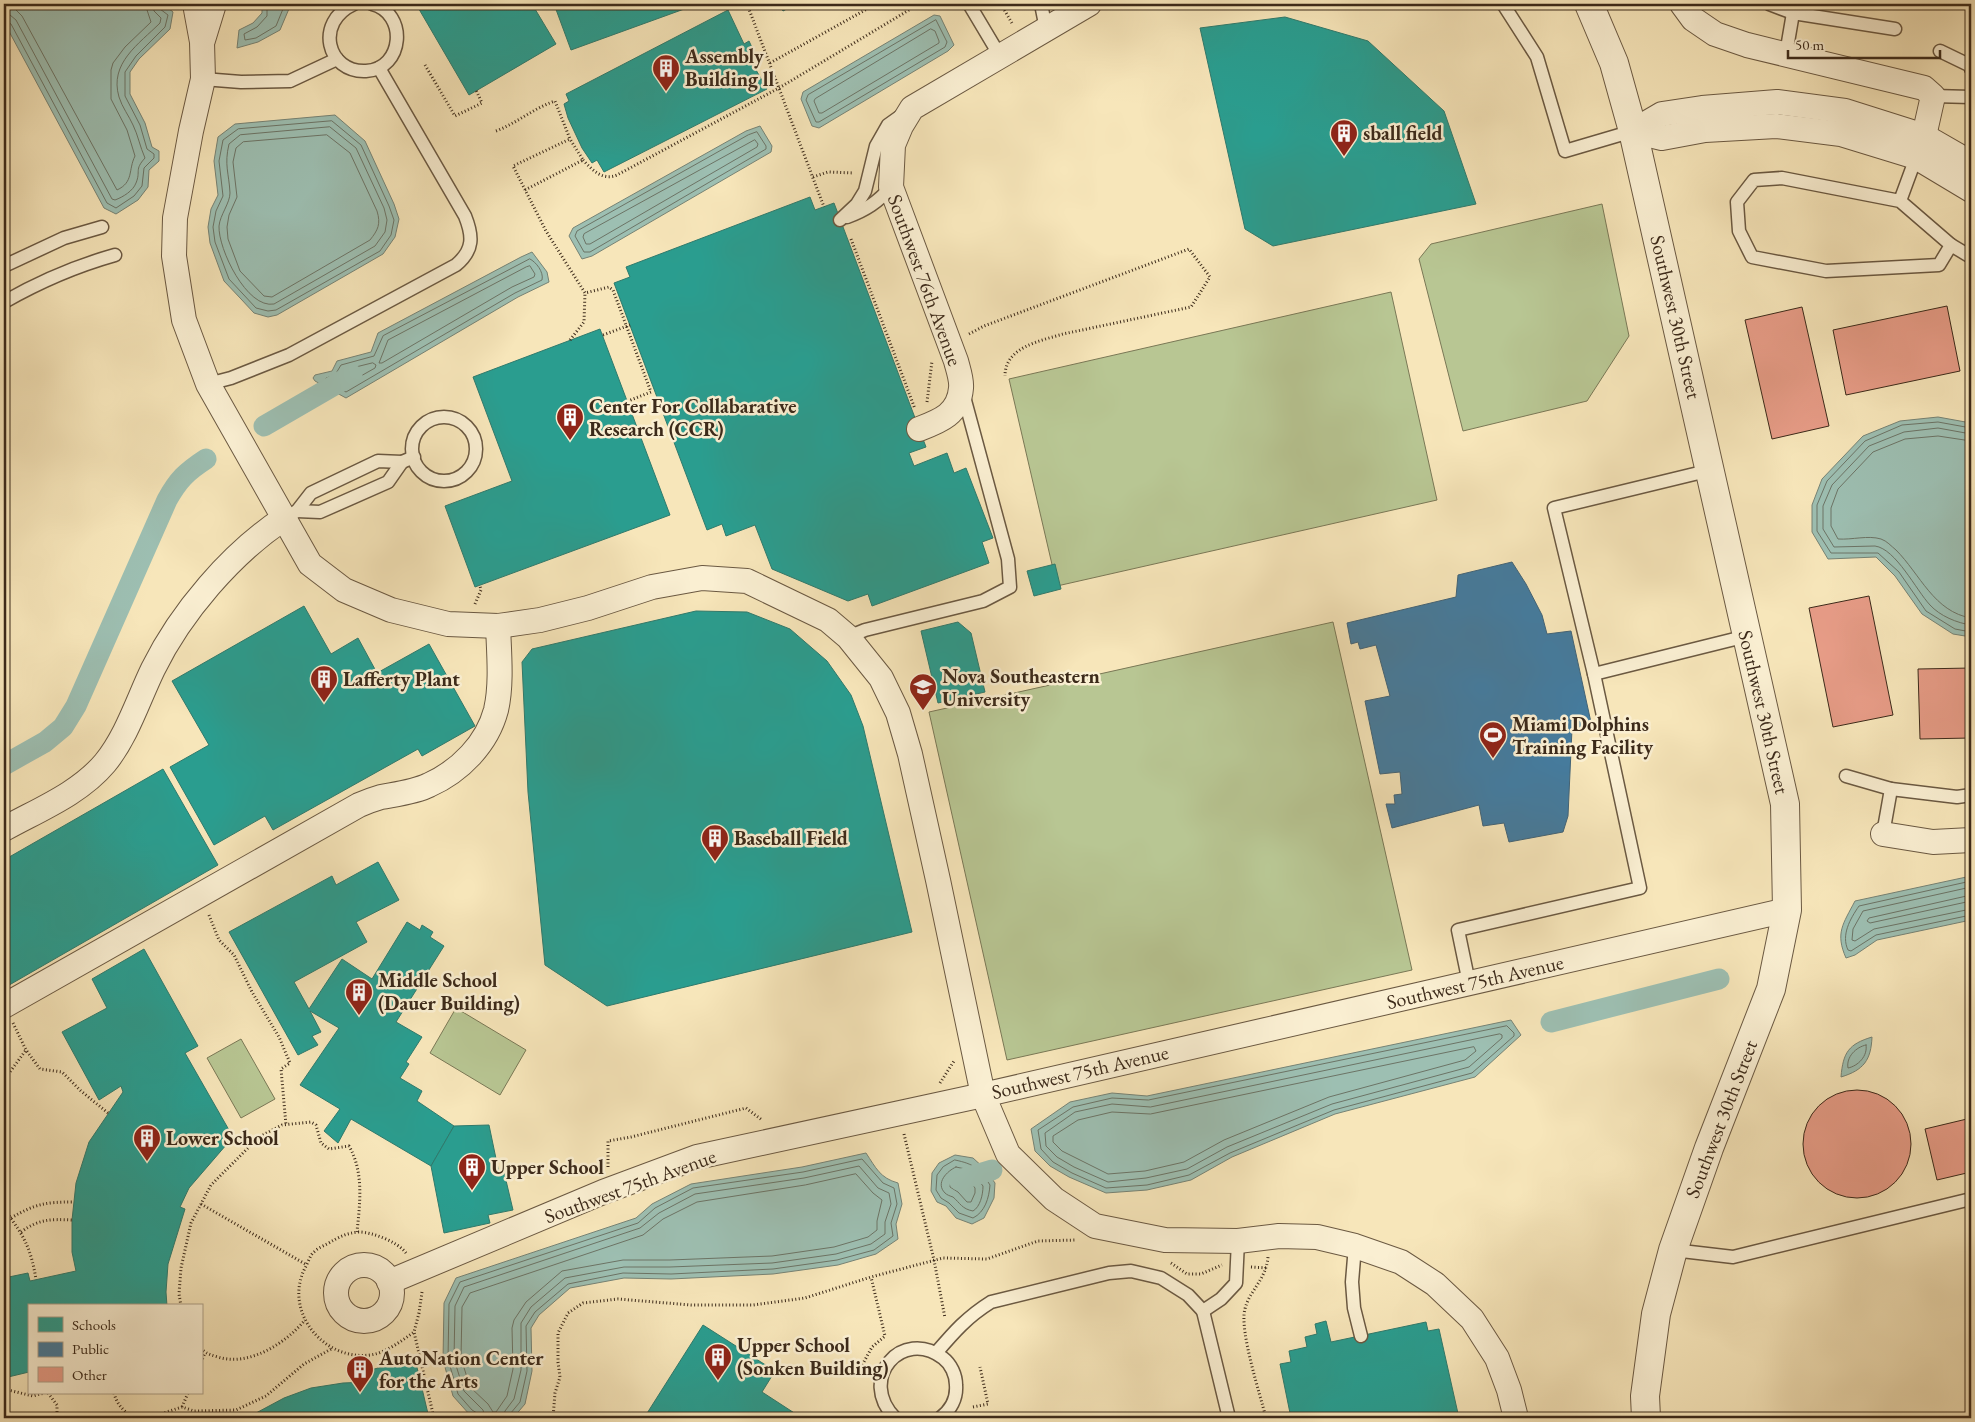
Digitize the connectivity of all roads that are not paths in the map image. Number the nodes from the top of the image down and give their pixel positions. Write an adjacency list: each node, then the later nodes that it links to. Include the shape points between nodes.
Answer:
1 (195, 4): 15 (street)
2 (214, 4): 15 (street)
3 (354, 4): 19 (lane, via 344,8 331,26 331,49)
4 (372, 4): 20 (lane, via 386,11 397,30 394,52 388,62)
5 (969, 4): 18 (lane)
6 (1041, 4): 13 (lane)
7 (1089, 4): 13 (street, Southwest 76th Avenue)
8 (1503, 4): 26 (lane, via 1537,58 1565,151)
9 (1589, 4): 26 (street, Southwest 30th Street, via 1614,63)
10 (1682, 4): 17 (street, via 1693,19 1715,34)
11 (1769, 4): 12 (lane)
12 (1793, 13): 14 (lane); 17 (lane)
13 (1046, 29): 18 (street, Southwest 76th Avenue)
14 (1895, 29)
15 (202, 42): 22 (street)
16 (1940, 51): 21 (lane, via 1971,66)
17 (1786, 54): 23 (street, via 1924,88)
18 (1000, 56): 25 (street, Southwest 76th Avenue)
19 (337, 58): 20 (lane, via 356,70); 22 (lane, via 290,81)
20 (378, 68): 38 (lane, via 471,229 471,241 464,258 289,356)
21 (1971, 69)
22 (202, 79): 38 (street, via 175,218 174,256 184,320)
23 (1933, 96): 24 (lane); 27 (street)
24 (1971, 97)
25 (912, 108): 29 (street, Southwest 76th Avenue, via 893,145); 29 (lane, via 888,125 876,146 865,191 858,204 840,220 862,212 879,201)
26 (1633, 132): 27 (street, via 1662,114 1777,102 1845,111); 42 (street, Southwest 30th Street)
27 (1920, 147): 28 (street); 30 (street); 31 (lane)
28 (1971, 164)
29 (891, 187): 39 (street, Southwest 76th Avenue, via 956,361)
30 (1971, 190)
31 (1900, 202): 33 (lane); 33 (lane, via 1782,178 1754,180 1737,202 1739,232 1752,257 1826,271 1939,265)
32 (102, 227): 36 (lane, via 64,238)
33 (1951, 245): 35 (lane)
34 (115, 255): 37 (lane, via 52,277)
35 (1971, 257)
36 (4, 266)
37 (4, 302)
38 (208, 384): 45 (street)
39 (962, 388): 40 (street, Southwest 76th Avenue, via 955,406 944,419); 48 (lane, via 1008,559 1010,587 983,601)
40 (920, 418)
41 (408, 460): 41 (lane, via 430,478 450,481 468,471 476,452 476,442 459,421 444,417 433,419 417,432); 43 (lane, via 378,461); 44 (lane, via 388,482)
42 (1711, 470): 47 (street, Southwest 30th Street); 49 (lane, via 1554,508)
43 (347, 476): 44 (lane); 45 (lane, via 311,493)
44 (356, 496): 45 (lane, via 320,512)
45 (290, 515): 46 (street, via 310,564 344,590 391,610 448,624); 53 (street, via 262,533 231,560 168,639 118,745 105,763 78,788)
46 (498, 626): 48 (street, via 540,620 652,587 702,578 748,582 828,620); 58 (street, via 496,710 487,733 454,771 428,786 359,805)
47 (1747, 636): 49 (lane); 56 (street, Southwest 30th Street, via 1785,804)
48 (848, 637): 59 (street, via 881,678 898,713 910,754)
49 (1594, 674): 57 (lane, via 1640,888 1458,930)
50 (1846, 776): 51 (lane)
51 (1891, 789): 52 (lane, via 1957,797); 54 (lane)
52 (1971, 795)
53 (4, 829)
54 (1883, 834): 55 (street, via 1933,842)
55 (1971, 840)
56 (1787, 910): 57 (street, Southwest 75th Avenue); 63 (street, Southwest 30th Street, via 1771,989)
57 (1469, 983): 59 (street, Southwest 75th Avenue)
58 (7, 1012)
59 (983, 1095): 61 (street, via 1008,1154 1054,1200 1095,1226 1165,1240); 64 (street, Southwest 75th Avenue, via 697,1157 412,1257)
60 (1971, 1199): 63 (lane, via 1733,1257)
61 (1238, 1241): 62 (street, via 1279,1236 1318,1237); 65 (lane, via 1236,1283)
62 (1355, 1246): 66 (lane, via 1352,1282); 71 (street, via 1401,1262 1436,1284 1472,1319 1497,1358)
63 (1673, 1250): 72 (street, Southwest 30th Street, via 1656,1314 1645,1396)
64 (389, 1282)
65 (1204, 1311): 67 (lane, via 1188,1295 1161,1278 1131,1271 1109,1273 991,1302 953,1331); 70 (lane)
66 (1361, 1336)
67 (936, 1353): 68 (lane, via 924,1349 899,1353 882,1372 881,1397); 69 (lane, via 946,1360 956,1383 956,1396 951,1408)
68 (895, 1418)
69 (940, 1418)
70 (1229, 1418)
71 (1516, 1418)
72 (1646, 1418)

